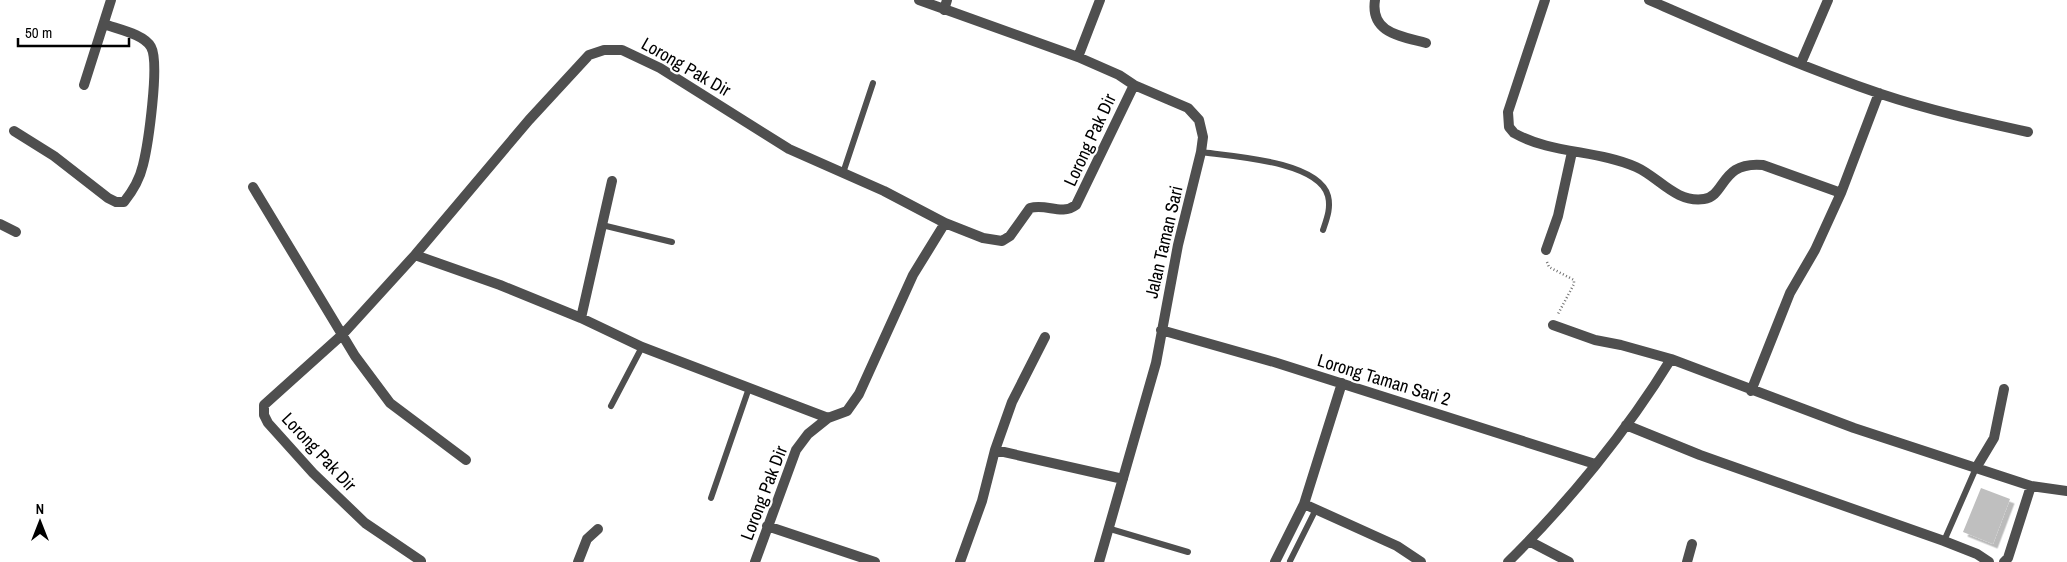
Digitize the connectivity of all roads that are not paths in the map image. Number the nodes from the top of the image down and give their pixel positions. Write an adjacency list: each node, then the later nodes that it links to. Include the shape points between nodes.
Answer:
1 (111, 0): 9 (street)
2 (919, 0): 8 (street, Jalan Taman Sari)
3 (1100, 0): 11 (street)
4 (1375, 0): 10 (street, via 1374,13 1382,28 1390,34)
5 (1545, 0): 20 (street, via 1508,120 1514,133 1521,137)
6 (1649, 0): 12 (street)
7 (1828, 0): 12 (street)
8 (945, 5): 11 (street, Jalan Taman Sari)
9 (104, 24): 14 (street); 17 (street, via 140,38 151,47 154,64 143,166 131,194 124,202 108,198 54,156)
10 (1426, 43)
11 (1078, 57): 15 (street, Jalan Taman Sari)
12 (1801, 63): 16 (street)
13 (872, 83): 21 (lane)
14 (84, 85)
15 (1134, 85): 19 (street, Jalan Taman Sari, via 1188,108 1199,120 1203,138); 25 (street, Lorong Pak Dir, via 1076,205 1059,211 1037,206 1030,208 1010,236 1002,241 984,238)
16 (1879, 93): 18 (street, via 1941,112); 24 (street)
17 (14, 131)
18 (2028, 132)
19 (1201, 152): 28 (lane, via 1271,161 1319,182 1328,194 1329,211); 35 (street, Jalan Taman Sari)
20 (1572, 152): 24 (street, via 1637,167 1679,195 1695,200 1707,199 1731,171 1752,164); 31 (street, via 1558,216)
21 (843, 173): 25 (street, Lorong Pak Dir); 32 (street, Lorong Pak Dir, via 789,149 660,68 622,50 604,50 589,55 542,105)
22 (612, 181): 27 (street)
23 (253, 187): 36 (street)
24 (1841, 193): 43 (street, via 1815,250 1790,293)
25 (945, 223): 45 (street, Lorong Pak Dir, via 913,275 859,394 847,411)
26 (0, 224): 29 (street)
27 (602, 225): 30 (lane); 33 (street)
28 (1323, 230)
29 (16, 232)
30 (672, 242)
31 (1546, 250)
32 (415, 255): 33 (street); 36 (street, Lorong Pak Dir)
33 (582, 318): 38 (street)
34 (1553, 325): 39 (street, via 1582,336)
35 (1161, 330): 40 (street, Lorong Taman Sari 2); 51 (street, Jalan Taman Sari, via 1156,363)
36 (343, 334): 48 (street, via 390,403); 64 (street, Lorong Pak Dir, via 264,405 264,415 313,473 365,523)
37 (1045, 337): 47 (street, via 1012,402)
38 (642, 347): 41 (street); 44 (lane)
39 (1671, 359): 43 (street); 46 (street, via 1649,396)
40 (1342, 384): 49 (street, Lorong Taman Sari 2); 55 (street)
41 (748, 388): 45 (street); 54 (lane)
42 (2004, 389): 50 (street, via 1994,438)
43 (1751, 391): 50 (street)
44 (611, 406)
45 (828, 418): 57 (street, Lorong Pak Dir, via 808,434 796,450)
46 (1626, 425): 49 (street); 61 (street, via 1700,455)
47 (994, 450): 51 (street); 69 (street, via 982,501)
48 (466, 460)
49 (1595, 464): 60 (street)
50 (1976, 468): 52 (street); 61 (lane)
51 (1123, 479): 59 (street, Jalan Taman Sari)
52 (2031, 486): 53 (street); 77 (street)
53 (2067, 491)
54 (711, 498)
55 (1304, 504): 56 (street); 71 (street)
56 (1316, 511): 65 (lane); 72 (street, via 1397,546)
57 (767, 526): 67 (street, Lorong Pak Dir); 68 (street)
58 (598, 528): 66 (street, via 587,539)
59 (1107, 528): 63 (lane); 70 (street, Jalan Taman Sari)
60 (1529, 541): 73 (street); 74 (street)
61 (1944, 541): 76 (street)
62 (1692, 544): 75 (street)
63 (1188, 552)
64 (422, 560)
65 (1290, 561)
66 (578, 562)
67 (755, 562)
68 (875, 562)
69 (960, 562)
70 (1099, 562)
71 (1275, 562)
72 (1421, 562)
73 (1508, 562)
74 (1569, 562)
75 (1687, 562)
76 (1989, 562)
77 (2004, 562)

